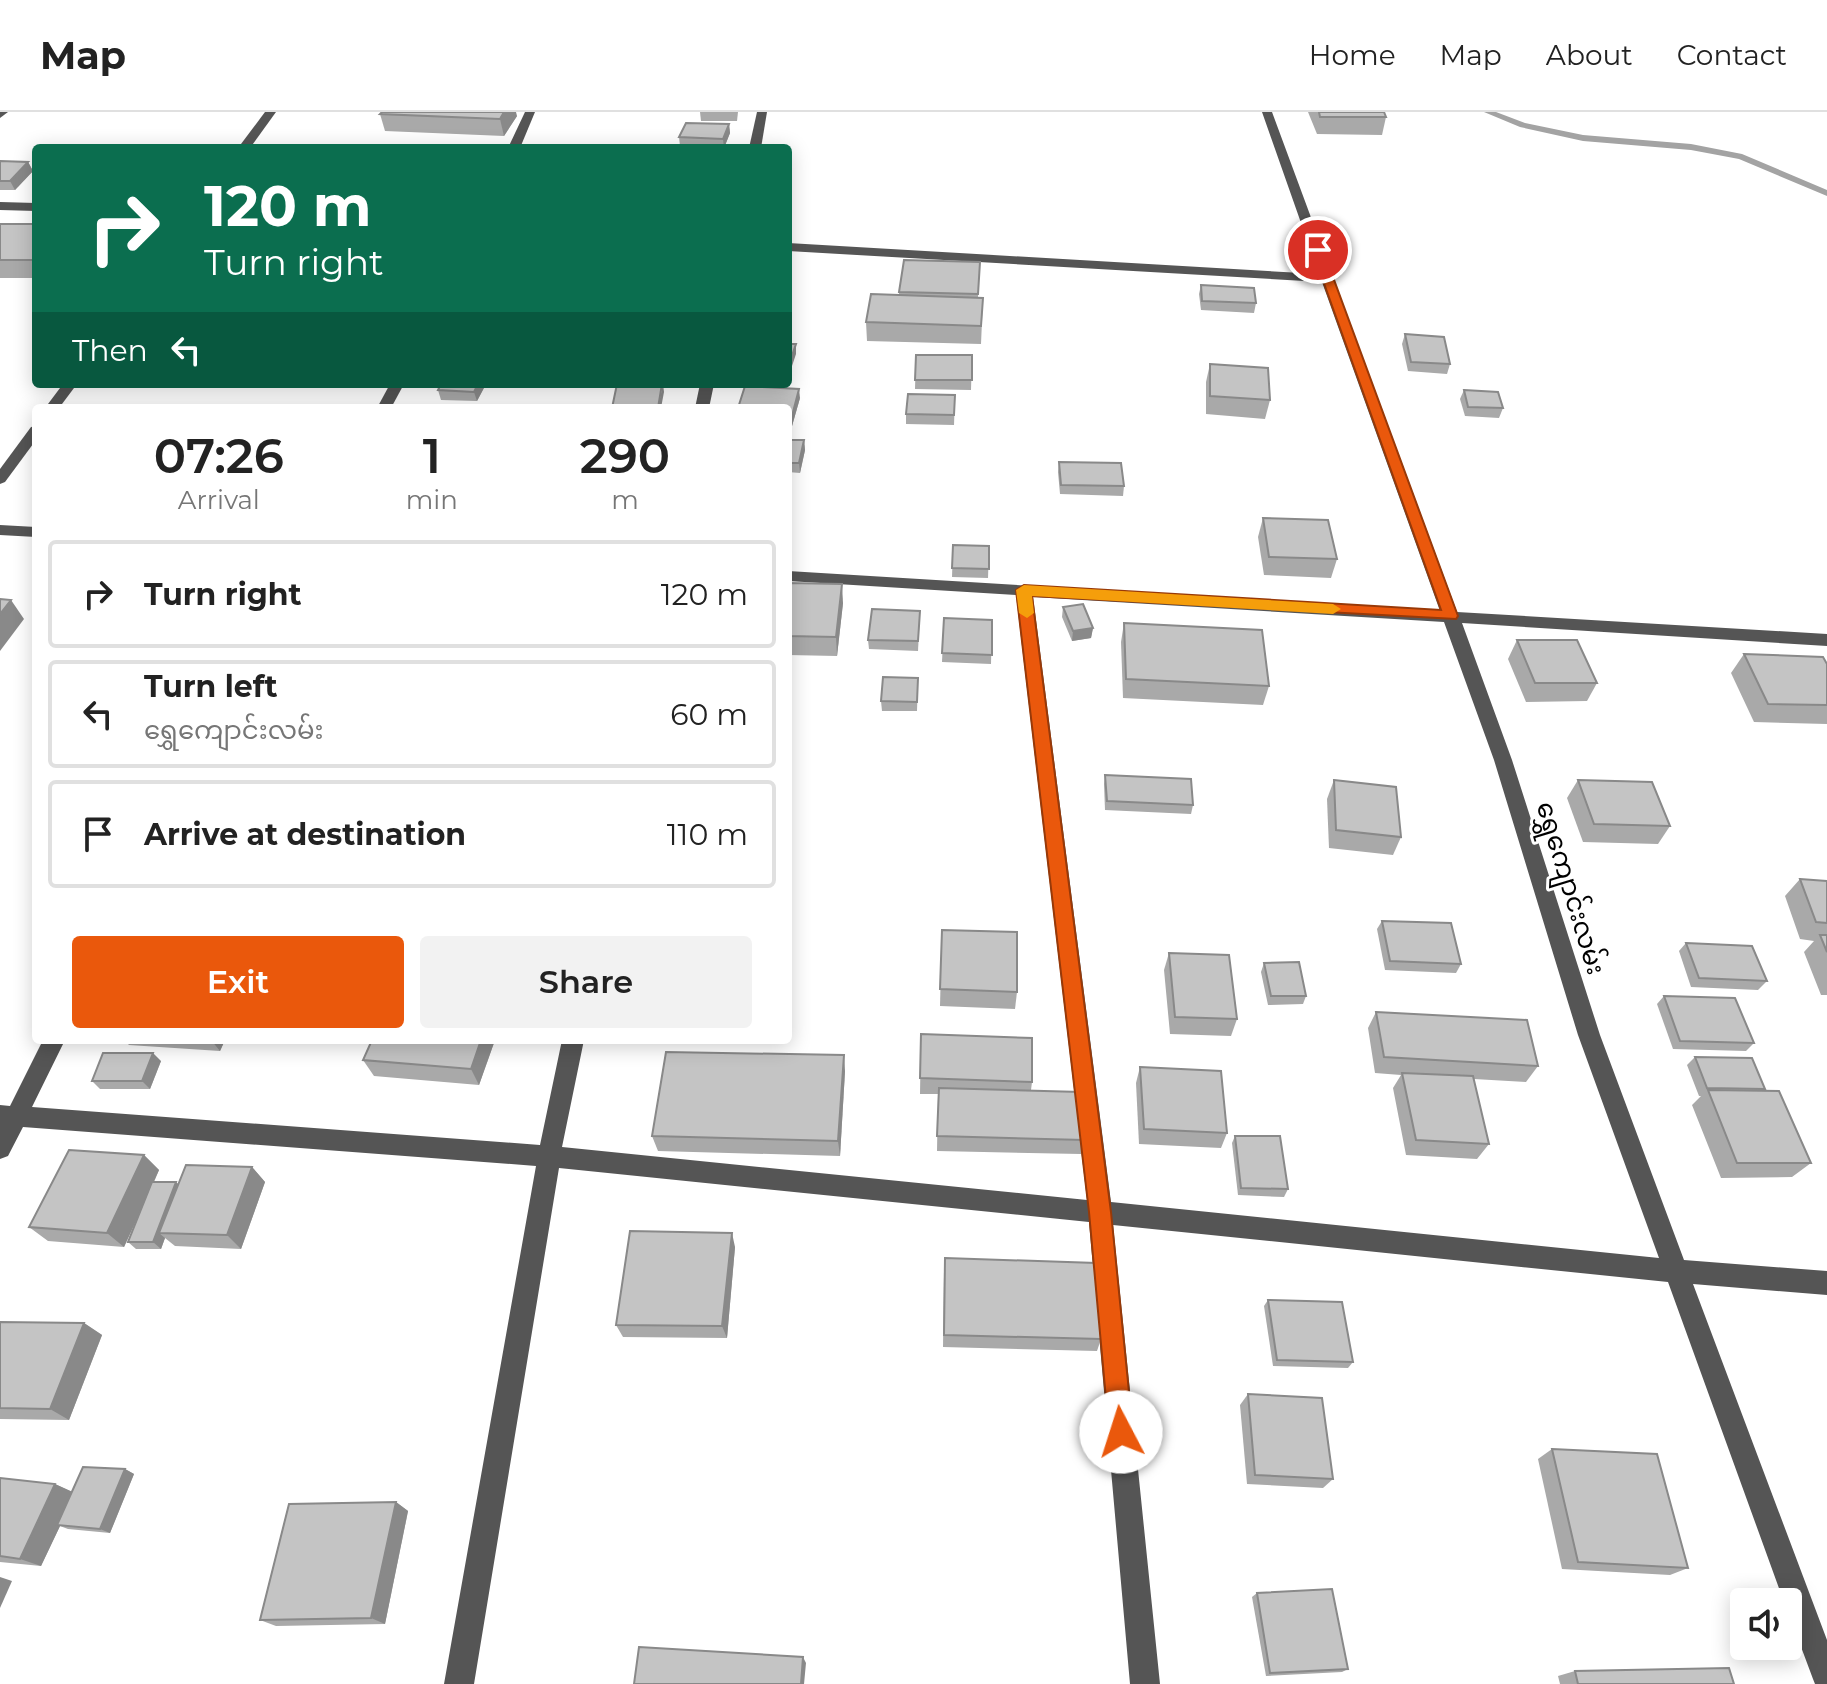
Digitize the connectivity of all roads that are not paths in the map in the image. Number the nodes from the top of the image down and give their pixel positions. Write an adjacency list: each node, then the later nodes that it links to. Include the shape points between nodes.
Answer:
1 (271, 112): 5 (street)
2 (530, 112): 6 (street)
3 (762, 112): 7 (street)
4 (1267, 112): 11 (street, ရွှေကျောင်းလမ်း)
5 (247, 144)
6 (516, 144)
7 (756, 144)
8 (0, 206): 9 (street)
9 (32, 207)
10 (792, 247): 11 (street)
11 (1328, 278): 18 (street, ရွှေကျောင်းလမ်း)
12 (32, 435): 13 (street)
13 (0, 479)
14 (0, 530): 15 (street)
15 (32, 532)
16 (792, 576): 17 (street)
17 (1024, 590): 18 (street); 25 (street)
18 (1451, 616): 19 (street); 26 (street, ရွှေကျောင်းလမ်း, via 1503,760 1589,1035)
19 (1827, 640)
20 (52, 1044): 22 (street)
21 (572, 1044): 24 (street)
22 (7, 1116): 23 (street); 24 (street)
23 (0, 1149)
24 (549, 1156): 25 (street); 29 (street)
25 (1100, 1212): 26 (street); 30 (street)
26 (1676, 1271): 27 (street); 28 (street, ရွှေကျောင်းလမ်း)
27 (1827, 1283)
28 (1827, 1679)
29 (459, 1684)
30 (1145, 1684)

